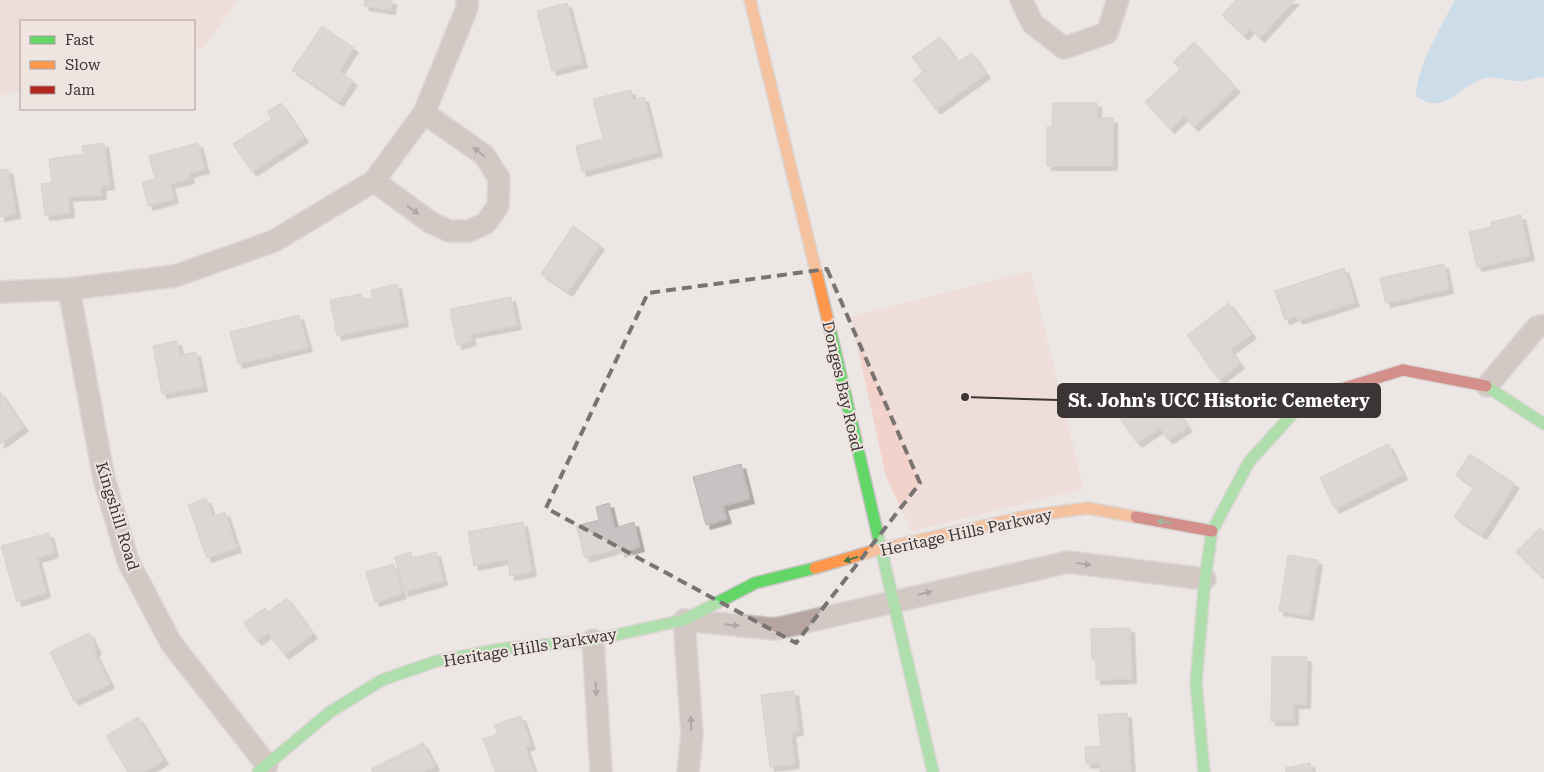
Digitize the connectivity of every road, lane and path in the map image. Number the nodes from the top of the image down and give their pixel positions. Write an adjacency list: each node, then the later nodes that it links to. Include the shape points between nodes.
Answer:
1 (467, 0): 5 (street, via 467,8)
2 (750, 0): 13 (street, Donges Bay Road)
3 (1021, 0): 4 (street, via 1033,24 1064,48 1107,33)
4 (1118, 0)
5 (424, 113): 6 (street); 6 (street, one-way to 5, via 430,222 448,231 469,231 486,222 498,206 499,178 484,155)
6 (374, 181): 7 (street, via 265,244 175,276)
7 (69, 289): 8 (street); 18 (street, Kingshill Road, via 104,479 128,561 172,643)
8 (0, 292)
9 (1544, 326): 10 (street, via 1537,327)
10 (1487, 386): 11 (street); 12 (street, via 1403,370 1305,400 1249,462)
11 (1543, 423)
12 (1212, 531): 13 (street, Heritage Hills Parkway, one-way to 13, via 1088,508 1028,516); 14 (street)
13 (880, 549): 15 (street, Donges Bay Road); 16 (street, Heritage Hills Parkway, one-way to 16, via 755,583)
14 (1205, 579): 15 (street, Heritage Hills Parkway, one-way to 14, via 1068,562); 22 (street, via 1196,682)
15 (892, 601): 16 (street, Heritage Hills Parkway, one-way to 15, via 774,629); 21 (street, Donges Bay Road)
16 (684, 620): 17 (street, Heritage Hills Parkway); 20 (street, one-way to 16, via 692,734)
17 (594, 640): 18 (street, Heritage Hills Parkway, via 501,649 437,661 382,680 330,712); 19 (street, one-way to 19)
18 (262, 768)
19 (601, 772)
20 (688, 772)
21 (933, 772)
22 (1204, 772)

